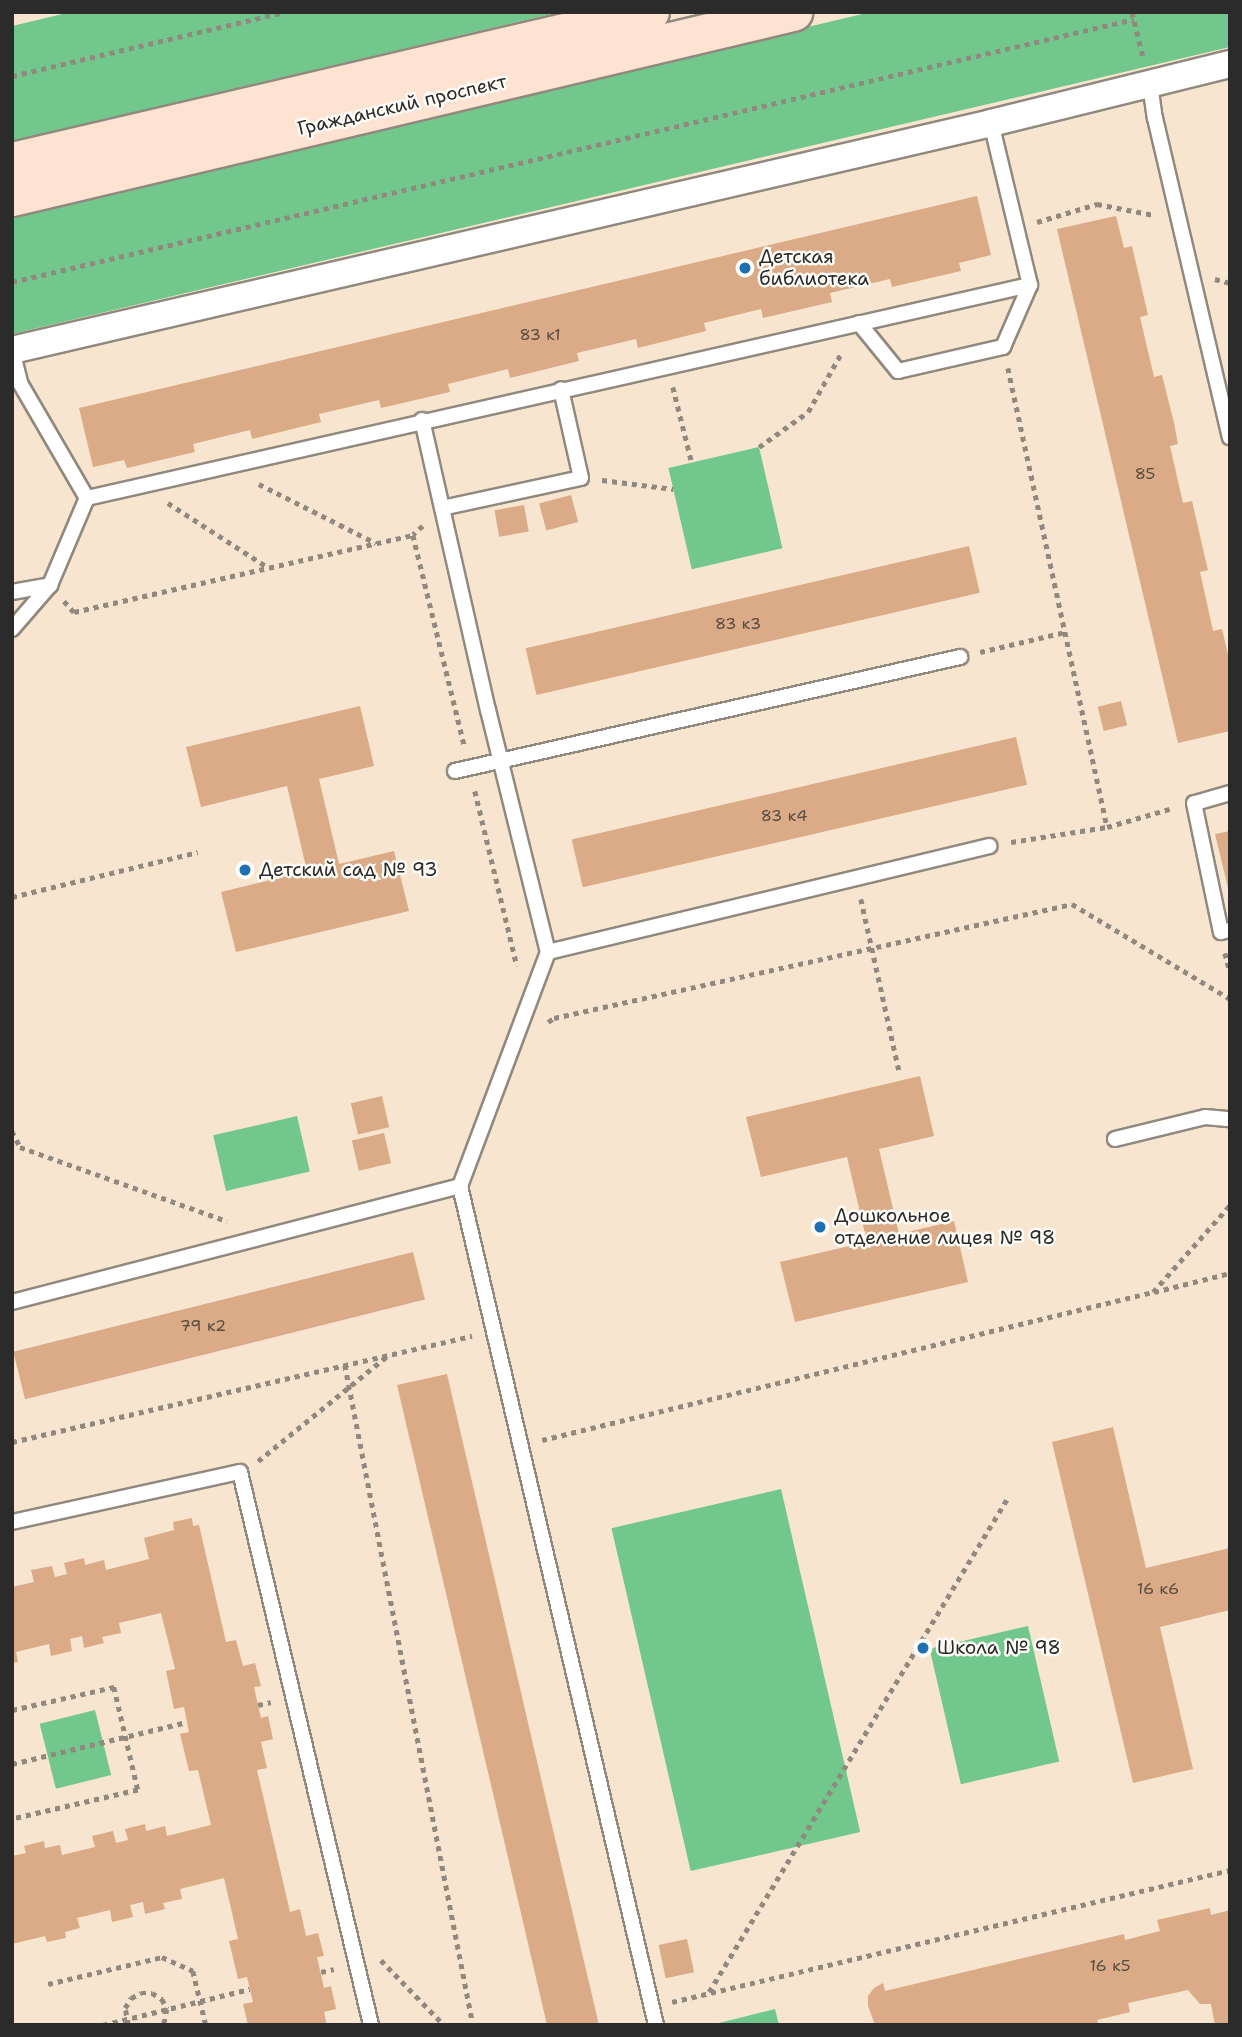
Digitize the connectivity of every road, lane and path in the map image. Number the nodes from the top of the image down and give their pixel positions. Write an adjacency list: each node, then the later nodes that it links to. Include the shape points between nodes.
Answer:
1 (284, 12): 8 (path)
2 (650, 12): 10 (main road, Гражданский проспект)
3 (793, 12): 11 (main road, Гражданский проспект)
4 (1132, 12): 5 (path)
5 (1134, 19): 7 (path); 14 (path)
6 (1230, 64): 7 (street)
7 (1148, 75): 9 (street); 12 (lane)
8 (12, 76)
9 (991, 123): 13 (lane); 18 (street)
10 (12, 161)
11 (12, 197)
12 (1178, 220): 13 (path, via 1097,204); 22 (lane)
13 (1016, 228): 15 (lane)
14 (12, 282)
15 (1030, 285): 16 (lane); 17 (lane)
16 (859, 323): 17 (lane, via 898,371); 19 (lane); 23 (path, via 808,412)
17 (1003, 347): 37 (path)
18 (12, 350): 29 (lane, via 20,383)
19 (668, 366): 20 (lane); 24 (path)
20 (561, 389): 21 (lane); 26 (lane)
21 (422, 420): 25 (lane); 30 (lane)
22 (1230, 437)
23 (759, 447)
24 (692, 463)
25 (224, 466): 27 (lane); 32 (path)
26 (581, 478): 28 (path); 30 (lane)
27 (141, 485): 29 (lane); 33 (path)
28 (673, 489)
29 (87, 498): 34 (lane)
30 (442, 508): 39 (lane)
31 (413, 536): 32 (path)
32 (378, 543): 33 (path)
33 (270, 569): 34 (path, via 74,612)
34 (50, 585): 35 (lane); 36 (lane)
35 (12, 592)
36 (12, 629)
37 (1065, 632): 38 (path); 43 (path)
38 (960, 657): 39 (lane)
39 (500, 759): 40 (lane); 50 (lane)
40 (455, 771)
41 (1230, 793): 42 (lane)
42 (1194, 803): 43 (path); 48 (lane, via 1220,932)
43 (1107, 827): 44 (path)
44 (989, 846): 46 (lane)
45 (198, 852): 47 (path)
46 (856, 878): 49 (path); 50 (lane)
47 (12, 897)
48 (1230, 930)
49 (872, 948): 51 (path, via 1072,904); 52 (path, via 554,1018); 53 (path)
50 (548, 951): 52 (lane)
51 (1230, 999)
52 (511, 1050): 57 (lane)
53 (899, 1070)
54 (1230, 1119): 56 (lane, via 1205,1117)
55 (12, 1131): 59 (path, via 20,1147)
56 (1115, 1139)
57 (460, 1186): 59 (lane); 63 (lane)
58 (1230, 1205): 61 (path)
59 (267, 1236): 62 (lane)
60 (1230, 1273): 61 (path)
61 (1153, 1292): 68 (path)
62 (12, 1302)
63 (494, 1331): 64 (path); 68 (lane)
64 (389, 1355): 65 (path); 66 (path)
65 (345, 1365): 66 (path); 67 (path)
66 (349, 1388): 69 (path, via 274,1451); 91 (path)
67 (12, 1442)
68 (521, 1445): 83 (lane)
69 (240, 1472): 71 (lane); 78 (lane)
70 (1007, 1499): 81 (path)
71 (12, 1522)
72 (12, 1710): 74 (path, via 114,1687)
73 (187, 1722): 74 (path)
74 (126, 1737): 75 (path); 76 (path, via 138,1790)
75 (12, 1764)
76 (12, 1819)
77 (1230, 1870): 81 (path)
78 (348, 1925): 89 (lane); 90 (path)
79 (48, 1984): 82 (path, via 162,1957 193,1970)
80 (250, 1989): 82 (path)
81 (709, 1992): 83 (path)
82 (200, 2001): 84 (path); 88 (path)
83 (652, 2007): 92 (lane)
84 (167, 2009): 85 (path); 85 (path, via 162,1999 141,1993 125,2008); 87 (path)
85 (126, 2022): 86 (path)
86 (103, 2025)
87 (164, 2025)
88 (206, 2025)
89 (371, 2025)
90 (444, 2025)
91 (473, 2025)
92 (656, 2025)

